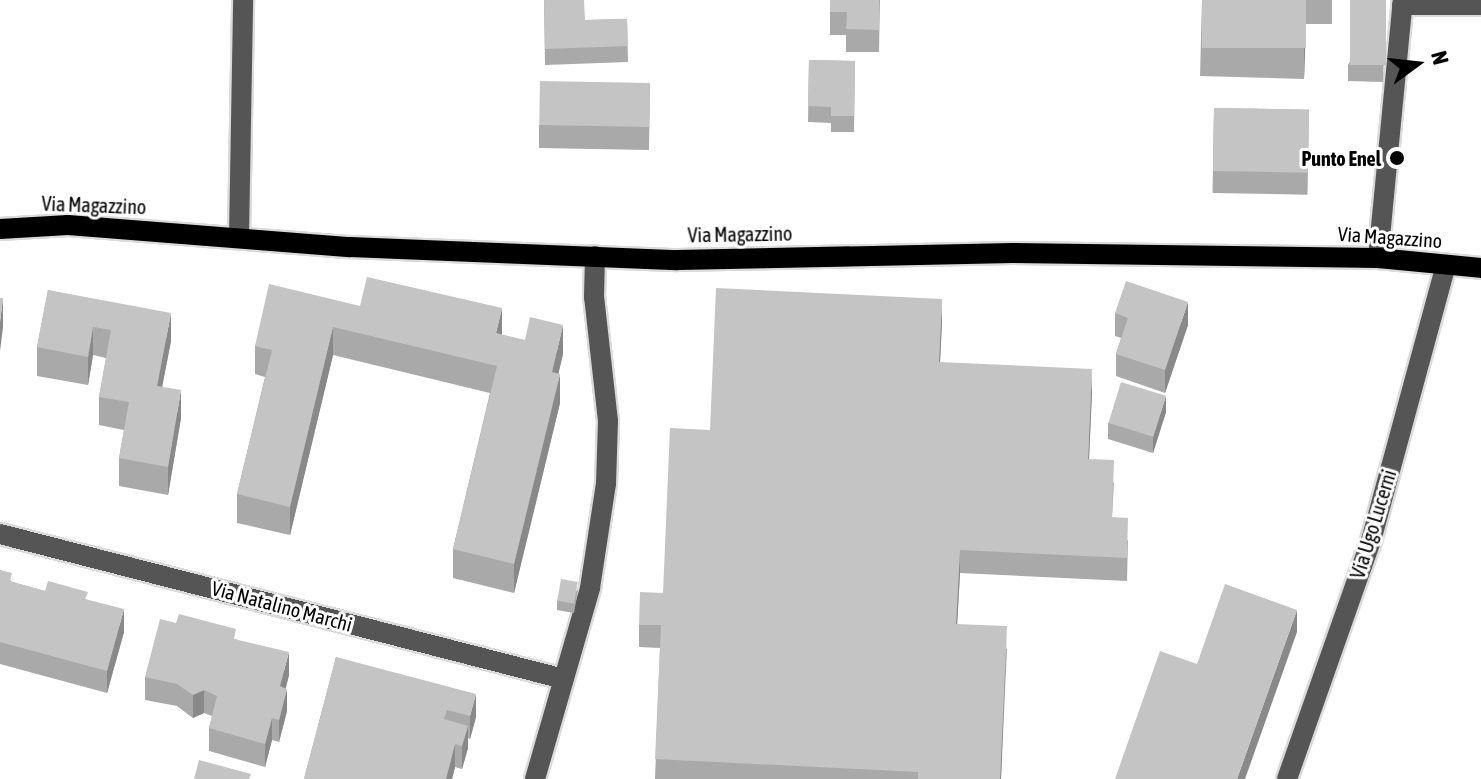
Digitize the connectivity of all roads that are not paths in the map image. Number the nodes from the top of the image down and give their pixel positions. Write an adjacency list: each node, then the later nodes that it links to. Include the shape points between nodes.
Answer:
1 (243, 0): 5 (street)
2 (1402, 2): 3 (street); 7 (street)
3 (1481, 5)
4 (0, 229): 5 (main road, Via Magazzino, via 68,225)
5 (239, 237): 6 (main road, Via Magazzino, via 350,247)
6 (595, 256): 7 (main road, Via Magazzino, via 678,260 1013,253); 11 (street, via 594,297 608,421 606,484 590,588)
7 (1378, 258): 8 (main road, Via Magazzino)
8 (1446, 265): 9 (main road, Via Magazzino); 13 (street, Via Ugo Lucerni, via 1372,537)
9 (1481, 268)
10 (0, 534): 11 (street, Via Natalino Marchi)
11 (564, 679): 12 (street)
12 (535, 779)
13 (1287, 779)

